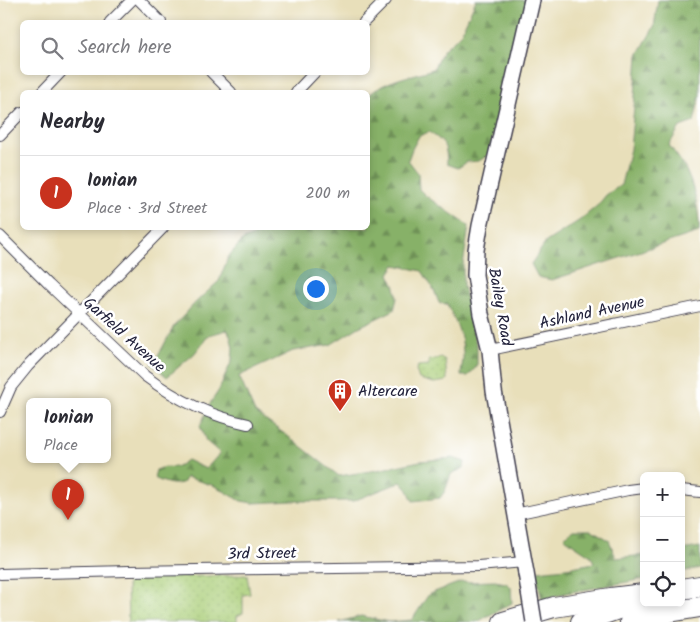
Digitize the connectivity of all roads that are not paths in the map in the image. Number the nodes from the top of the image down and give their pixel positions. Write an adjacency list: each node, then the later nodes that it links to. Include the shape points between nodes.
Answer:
1 (132, 0): 5 (street)
2 (139, 0): 6 (street)
3 (386, 0): 7 (street)
4 (532, 0): 20 (street, Bailey Road, via 476,250 475,275)
5 (112, 20)
6 (159, 20)
7 (366, 20)
8 (58, 75): 11 (street)
9 (214, 75): 12 (street)
10 (312, 75): 13 (street)
11 (44, 90)
12 (229, 90)
13 (298, 90)
14 (20, 114): 15 (street)
15 (0, 135)
16 (161, 230): 19 (street)
17 (0, 236): 19 (street, Garfield Avenue)
18 (700, 306): 20 (street, Ashland Avenue)
19 (78, 313): 21 (street, via 16,380); 22 (street, Garfield Avenue, via 159,387 186,403)
20 (490, 350): 26 (street, Bailey Road)
21 (0, 412)
22 (248, 424)
23 (640, 489): 26 (street)
24 (685, 490): 25 (street)
25 (700, 492)
26 (515, 514): 27 (street, Bailey Road)
27 (525, 568): 28 (street, 3rd Street, via 478,566); 35 (street, Bailey Road, bridge)
28 (0, 574)
29 (700, 586): 30 (highway)
30 (685, 588)
31 (640, 594): 34 (highway, via 554,607)
32 (640, 601): 36 (highway)
33 (700, 607): 37 (highway, via 646,616)
34 (503, 622)
35 (534, 622)
36 (581, 622)
37 (630, 622)

